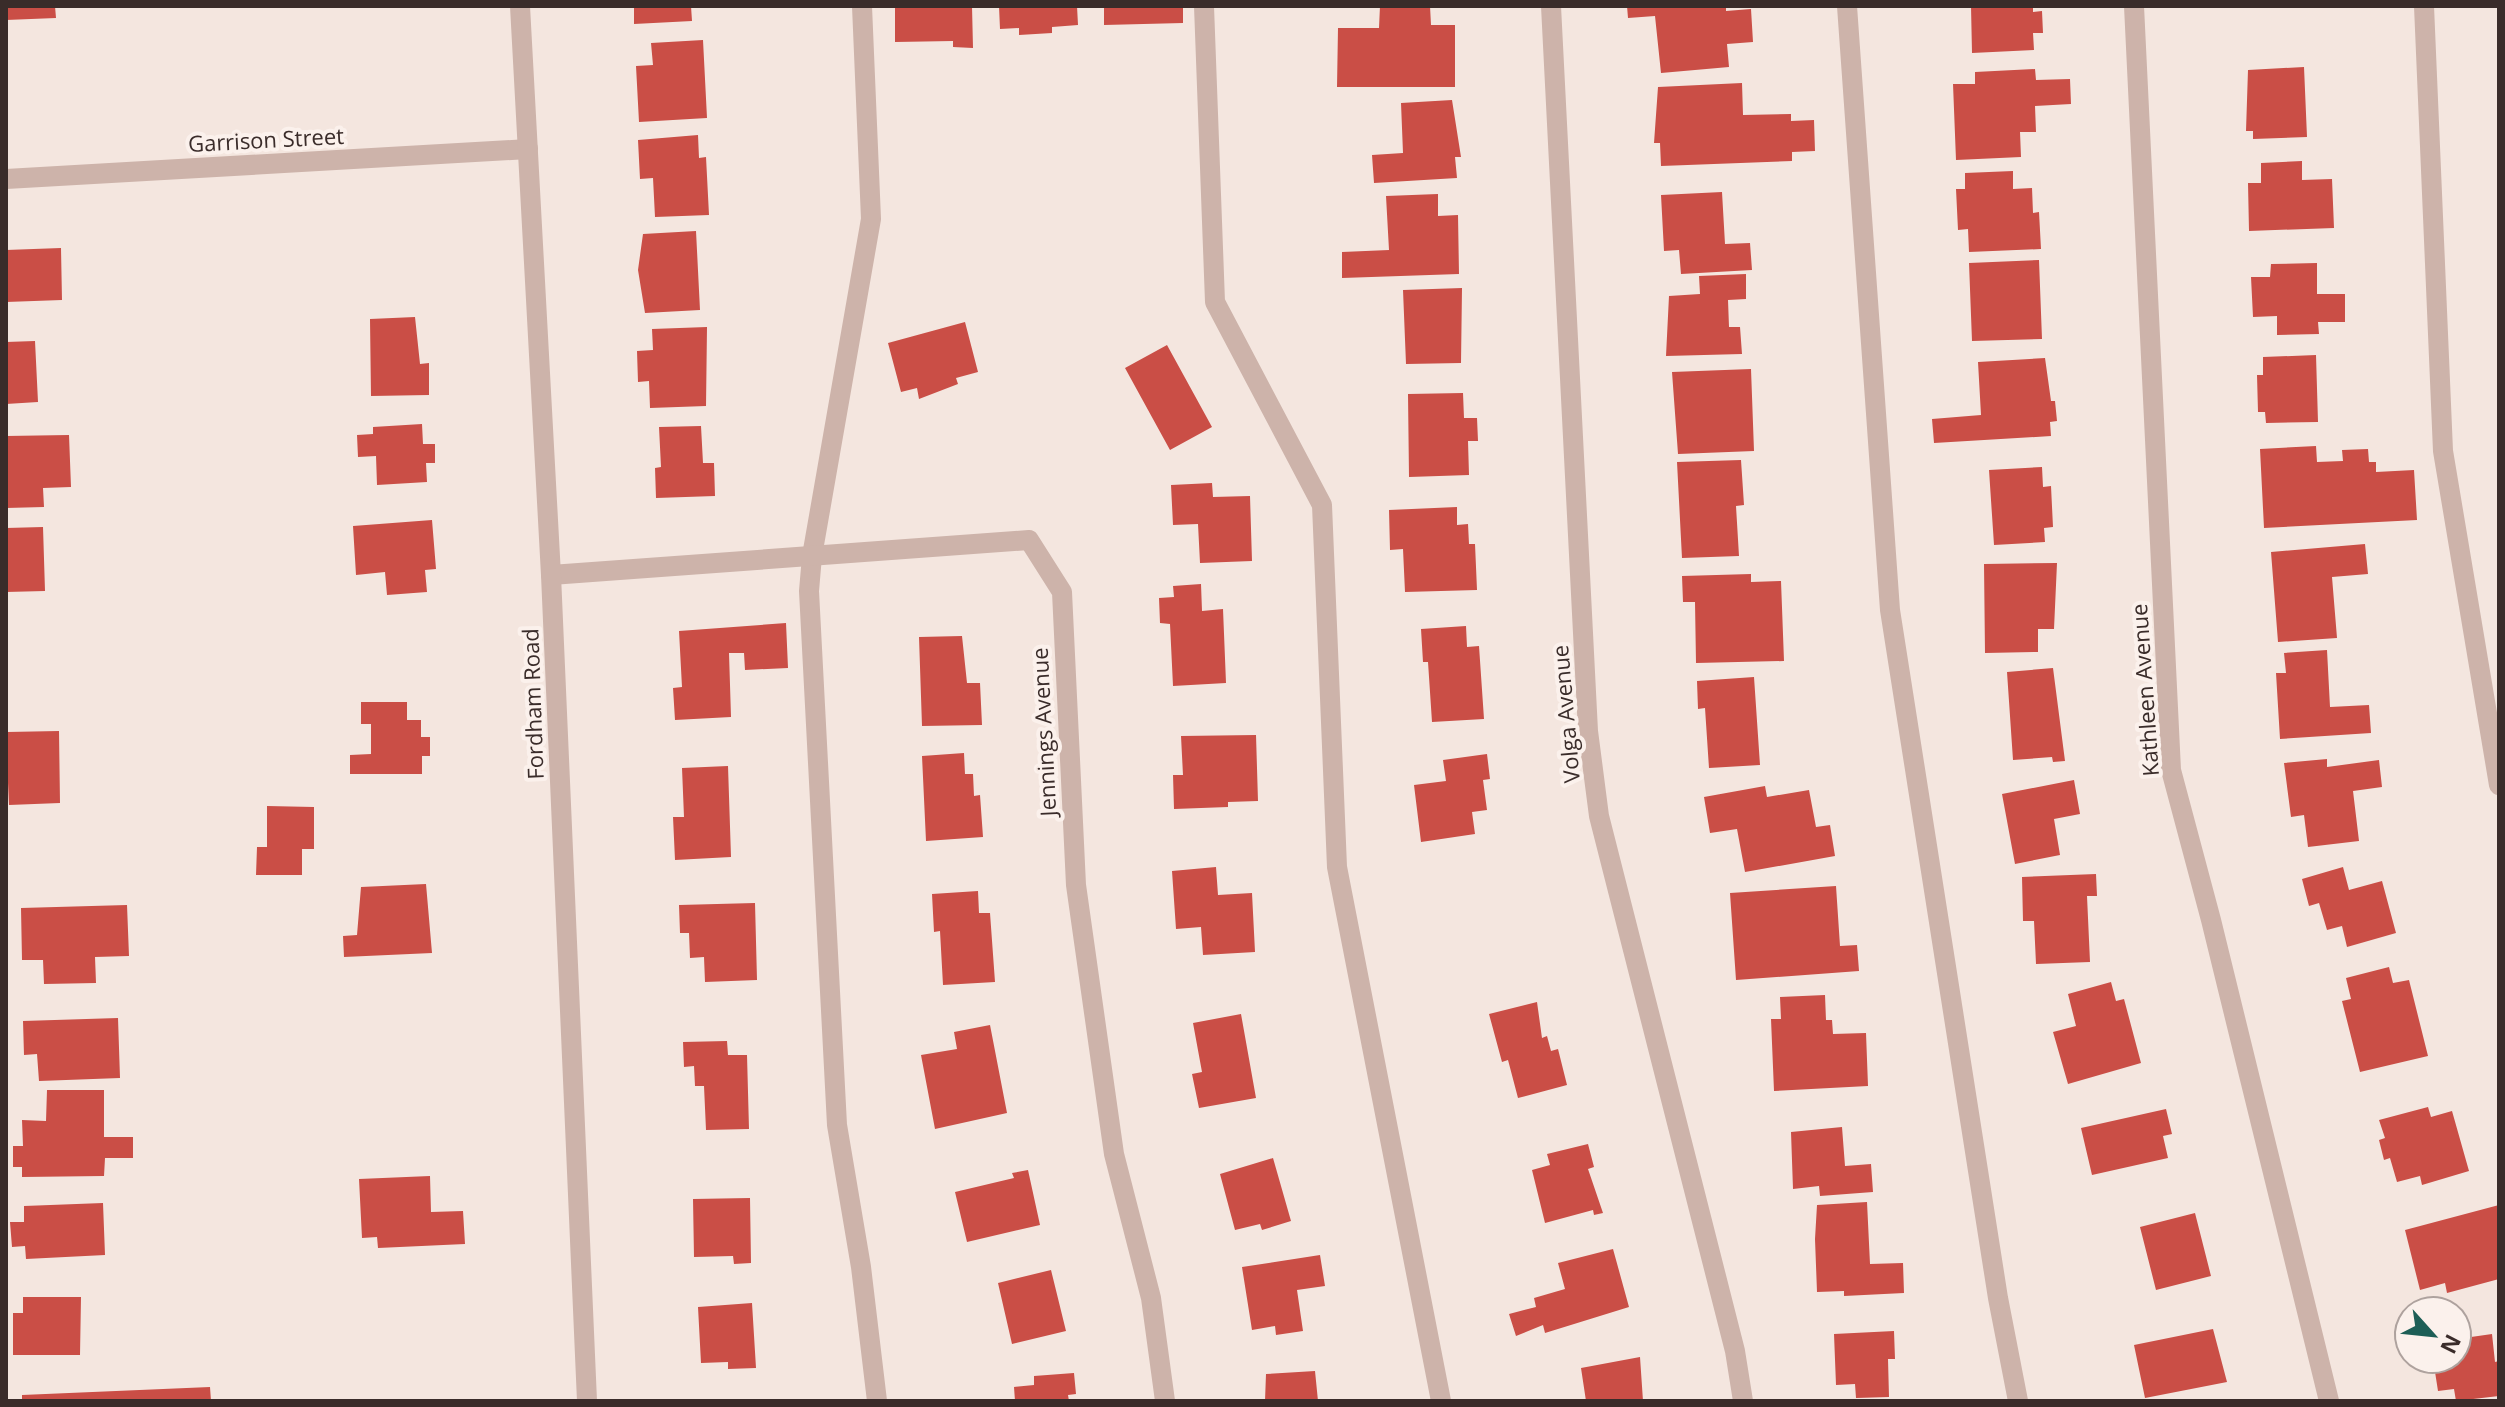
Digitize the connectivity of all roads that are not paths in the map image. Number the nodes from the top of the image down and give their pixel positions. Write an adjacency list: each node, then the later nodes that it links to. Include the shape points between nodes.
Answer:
1 (520, 6): 8 (street, Fordham Road)
2 (862, 6): 10 (street, via 871,219)
3 (1204, 6): 16 (street, via 1215,302 1322,505 1337,867)
4 (1551, 6): 17 (street, Volga Avenue, via 1588,731 1599,816 1735,1351)
5 (1847, 6): 18 (street, via 1890,610)
6 (2134, 6): 19 (street, Kathleen Avenue, via 2171,770)
7 (2424, 6): 12 (street, via 2443,451)
8 (528, 149): 9 (street, Garrison Street); 11 (street, Fordham Road)
9 (6, 179)
10 (812, 556): 11 (street, Jennings Avenue); 14 (street, via 809,591 837,1125); 15 (street, Jennings Avenue, via 1029,540 1062,592 1076,885 1114,1154 1151,1298)
11 (551, 575): 13 (street, Fordham Road)
12 (2499, 785)
13 (587, 1401)
14 (877, 1401)
15 (1165, 1401)
16 (1441, 1401)
17 (1743, 1401)
18 (2018, 1401)
19 (2329, 1401)

